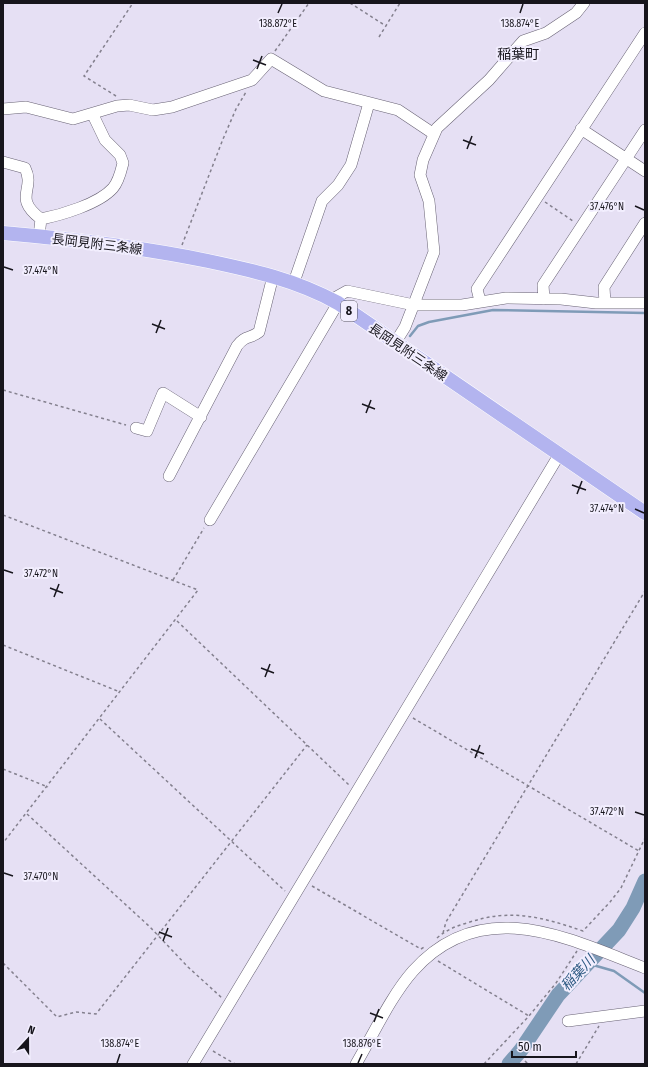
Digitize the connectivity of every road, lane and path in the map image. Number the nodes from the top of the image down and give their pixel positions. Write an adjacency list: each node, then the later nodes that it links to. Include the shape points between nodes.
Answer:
1 (133, 3): 12 (path, via 84,76)
2 (309, 3): 9 (path)
3 (350, 3): 6 (path)
4 (400, 3): 6 (path)
5 (584, 3): 17 (street, via 576,12 546,33 523,41 489,80 437,128)
6 (386, 26): 8 (path)
7 (645, 33): 15 (street)
8 (378, 37)
9 (271, 60): 10 (street); 11 (street, via 324,91)
10 (252, 80): 12 (street, via 172,107 153,110); 27 (path, via 223,138)
11 (369, 103): 17 (street, via 406,114); 29 (street, via 351,165 338,185 322,202)
12 (129, 105): 14 (street, via 109,108)
13 (3, 109): 14 (street, via 26,107 73,119)
14 (93, 115): 22 (street, via 106,140 124,162 116,184 97,200 58,216)
15 (581, 129): 18 (street); 21 (street)
16 (645, 130): 18 (street)
17 (434, 134): 35 (street, via 423,160 420,175 429,201 434,252)
18 (626, 158): 20 (street); 24 (street)
19 (3, 162): 22 (street, via 25,168 28,174 26,201)
20 (645, 171)
21 (536, 196): 24 (path); 31 (street, via 477,289)
22 (41, 219): 26 (street)
23 (645, 223): 33 (street, via 604,288)
24 (582, 227): 30 (street, via 543,285)
25 (3, 233): 26 (main road, 長岡見附三条線 / 8)
26 (39, 236): 27 (main road, 長岡見附三条線 / 8)
27 (178, 255): 28 (main road, 長岡見附三条線 / 8)
28 (273, 276): 29 (main road, 長岡見附三条線 / 8); 38 (street, via 259,332 246,337 237,346)
29 (294, 282): 32 (main road, 長岡見附三条線 / 8)
30 (544, 299): 31 (street, via 506,298); 33 (street)
31 (480, 301): 35 (street, via 462,305)
32 (334, 302): 35 (street, via 347,291); 36 (main road, 長岡見附三条線 / 8); 44 (street)
33 (605, 302): 34 (street)
34 (645, 303)
35 (414, 304): 36 (street)
36 (395, 343): 40 (main road, 長岡見附三条線 / 8)
37 (3, 390): 39 (path)
38 (200, 416): 39 (street, via 163,393 147,431); 41 (street)
39 (136, 428)
40 (558, 455): 42 (main road, 長岡見附三条線 / 8); 50 (street)
41 (168, 476)
42 (645, 513)
43 (3, 516): 45 (path)
44 (210, 520): 45 (path)
45 (173, 580): 47 (path, via 198,590)
46 (645, 591): 54 (path)
47 (176, 620): 49 (path); 52 (path)
48 (3, 645): 49 (path)
49 (120, 692): 51 (path)
50 (404, 713): 54 (path); 56 (street)
51 (100, 719): 55 (path); 59 (path)
52 (307, 744): 56 (path); 59 (path)
53 (3, 770): 55 (path)
54 (529, 786): 61 (path); 65 (path, via 450,916)
55 (48, 787): 57 (path)
56 (356, 792): 62 (street)
57 (27, 814): 60 (path); 66 (path)
58 (645, 838): 61 (path)
59 (232, 841): 63 (path); 66 (path)
60 (3, 843)
61 (639, 851): 64 (path, via 617,892)
62 (303, 881): 63 (street); 68 (path)
63 (293, 897): 71 (street)
64 (583, 931)
65 (443, 933)
66 (156, 935): 69 (path, via 96,1014 76,1012 57,1017); 71 (path)
67 (584, 945): 68 (street, via 532,929 501,928 468,935 442,947); 70 (street); 73 (path)
68 (430, 956): 73 (path); 80 (street, via 412,973 398,992)
69 (3, 963)
70 (645, 968)
71 (230, 1004): 76 (street)
72 (644, 1009): 74 (street)
73 (529, 1016): 81 (path)
74 (606, 1016): 75 (street); 83 (path)
75 (568, 1021)
76 (204, 1046): 78 (street); 79 (path)
77 (525, 1061): 82 (path)
78 (193, 1064)
79 (235, 1064)
80 (356, 1064)
81 (484, 1064)
82 (528, 1064)
83 (576, 1064)

